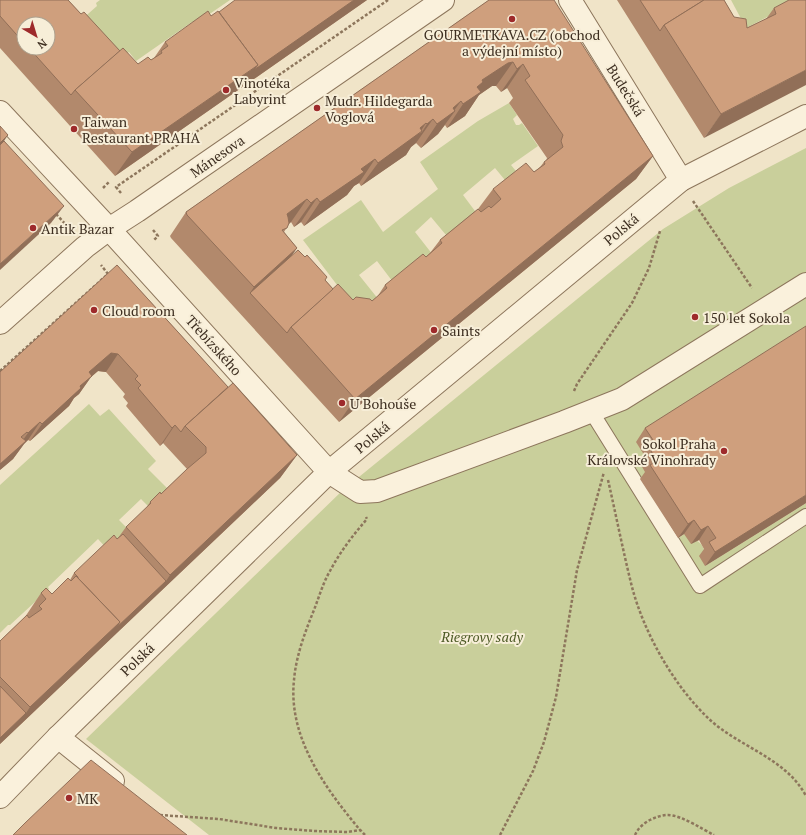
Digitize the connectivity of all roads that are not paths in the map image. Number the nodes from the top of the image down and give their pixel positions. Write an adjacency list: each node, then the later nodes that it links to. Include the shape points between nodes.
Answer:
1 (443, 0): 6 (street, Mánesova)
2 (570, 0): 5 (street, Budečská)
3 (0, 112): 6 (street, Třebízského)
4 (806, 116): 5 (street, Polská)
5 (681, 180): 10 (street, Polská)
6 (109, 229): 8 (street, Mánesova, via 85,247); 10 (street, Třebízského)
7 (806, 284): 9 (street, via 622,398)
8 (0, 324)
9 (591, 412): 10 (street, Třebízského, via 377,491 360,492); 11 (lane, via 700,586)
10 (329, 472): 12 (street, Polská)
11 (806, 516)
12 (58, 736): 13 (street); 14 (street, Polská)
13 (126, 790)
14 (0, 797)

